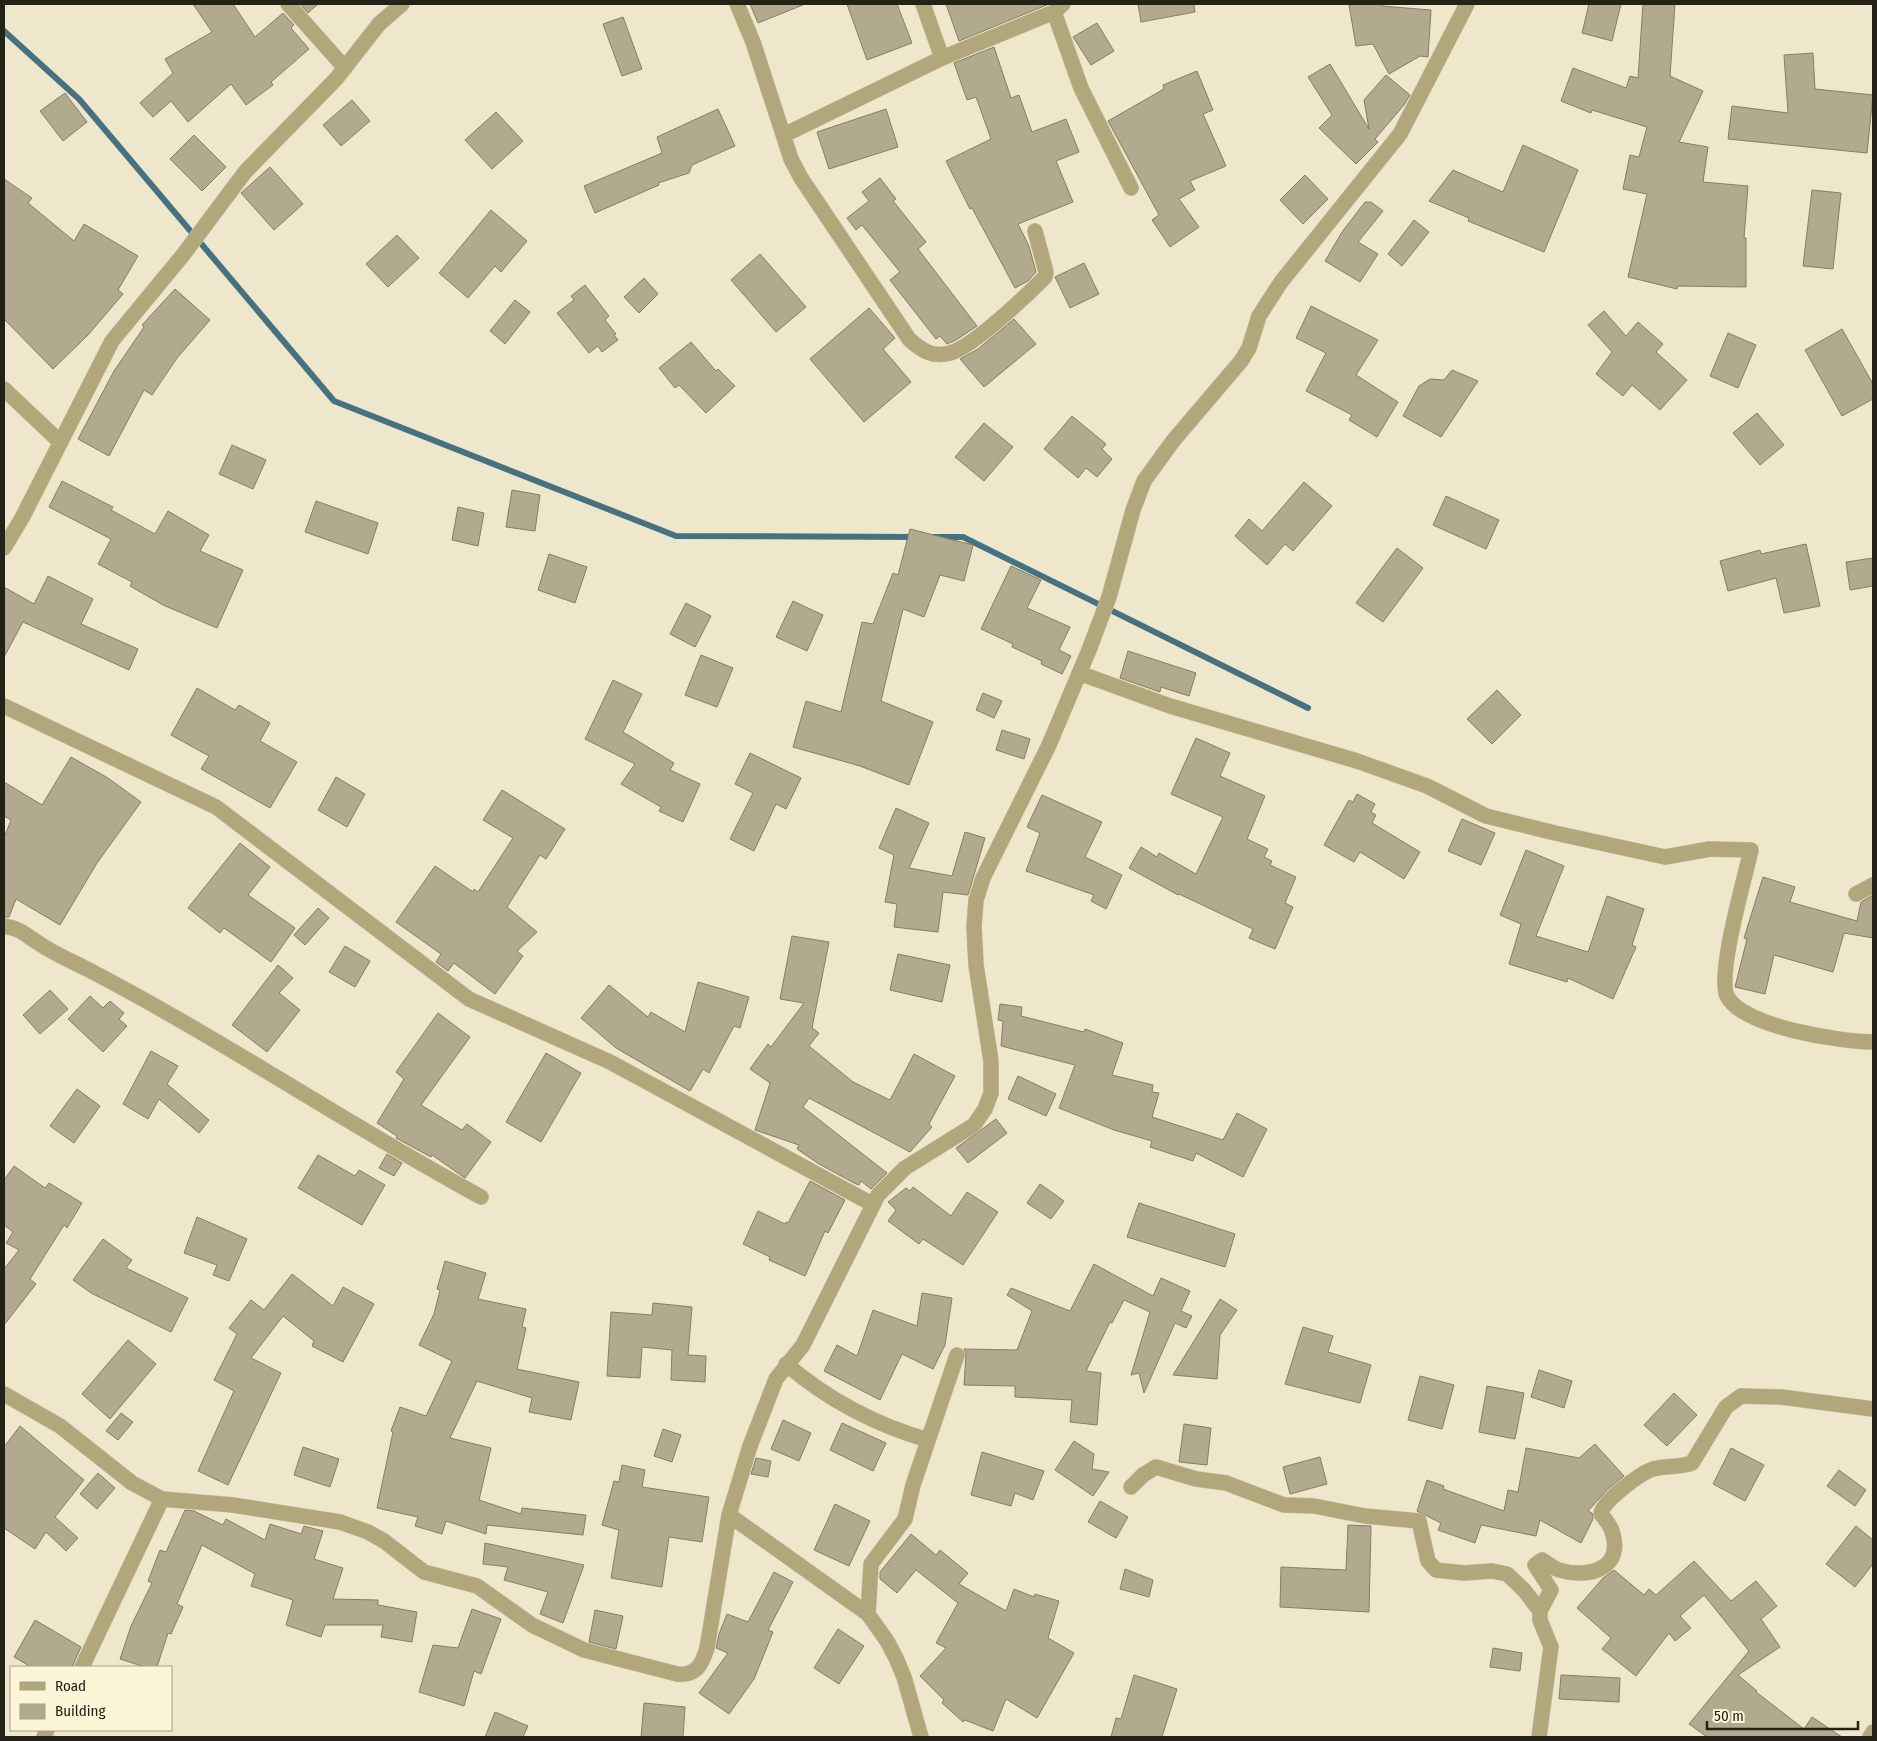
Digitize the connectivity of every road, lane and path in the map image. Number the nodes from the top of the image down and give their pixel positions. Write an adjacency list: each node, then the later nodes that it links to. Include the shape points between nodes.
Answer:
1 (288, 4): 8 (street)
2 (402, 4): 8 (street, via 380,24)
3 (736, 4): 9 (street)
4 (923, 4): 7 (street)
5 (1467, 4): 15 (street, via 1400,134 1281,282 1260,316 1241,361 1173,441 1144,481 1109,597)
6 (1058, 8): 7 (street); 10 (street, via 1081,88)
7 (942, 58): 9 (street)
8 (345, 68): 13 (street, via 245,172 112,340)
9 (784, 135): 11 (street, via 801,178 909,339 922,351 950,354 968,345 1041,281 1046,272)
10 (1131, 188)
11 (1035, 231)
12 (4, 389): 13 (street)
13 (60, 442): 14 (street)
14 (4, 548)
15 (1079, 673): 20 (street, via 1170,706 1357,761 1427,786 1486,816 1665,857 1710,848 1751,850 1724,976 1728,996 1741,1010 1766,1022 1832,1039); 22 (street, via 983,878 976,900 976,965 991,1061 991,1094 986,1109 974,1125 905,1168)
16 (4, 706): 22 (street, via 216,807 469,998 610,1062)
17 (1873, 885): 18 (street)
18 (1856, 894)
19 (4, 926): 21 (street, via 20,929 40,945 115,983 406,1156)
20 (1873, 1042)
21 (482, 1197)
22 (872, 1204): 24 (street, via 803,1345)
23 (957, 1355): 27 (street)
24 (786, 1364): 27 (street, via 808,1383 882,1425); 30 (street, via 770,1392)
25 (4, 1394): 29 (street, via 60,1426 132,1483)
26 (1873, 1409): 31 (street, via 1781,1397 1742,1396 1734,1400 1726,1407 1692,1463 1653,1469 1604,1505 1601,1514 1612,1530 1614,1545 1610,1562 1594,1572 1575,1573 1557,1570 1542,1560 1537,1562 1535,1565 1551,1590)
27 (928, 1440): 32 (street, via 905,1519 871,1564)
28 (1132, 1487): 31 (street, via 1156,1467 1196,1479 1226,1482 1284,1505 1314,1506 1366,1516 1419,1521 1428,1561 1436,1570 1507,1574)
29 (162, 1499): 30 (street, via 252,1508 340,1522 384,1541 424,1572 477,1586 532,1625 584,1650 687,1675 699,1667 708,1648); 33 (street)
30 (729, 1515): 32 (street)
31 (1540, 1611): 36 (street, via 1540,1620 1551,1647)
32 (868, 1614): 35 (street, via 896,1658)
33 (82, 1666)
34 (1873, 1732): 37 (street)
35 (921, 1737)
36 (1540, 1737)
37 (1870, 1737)

